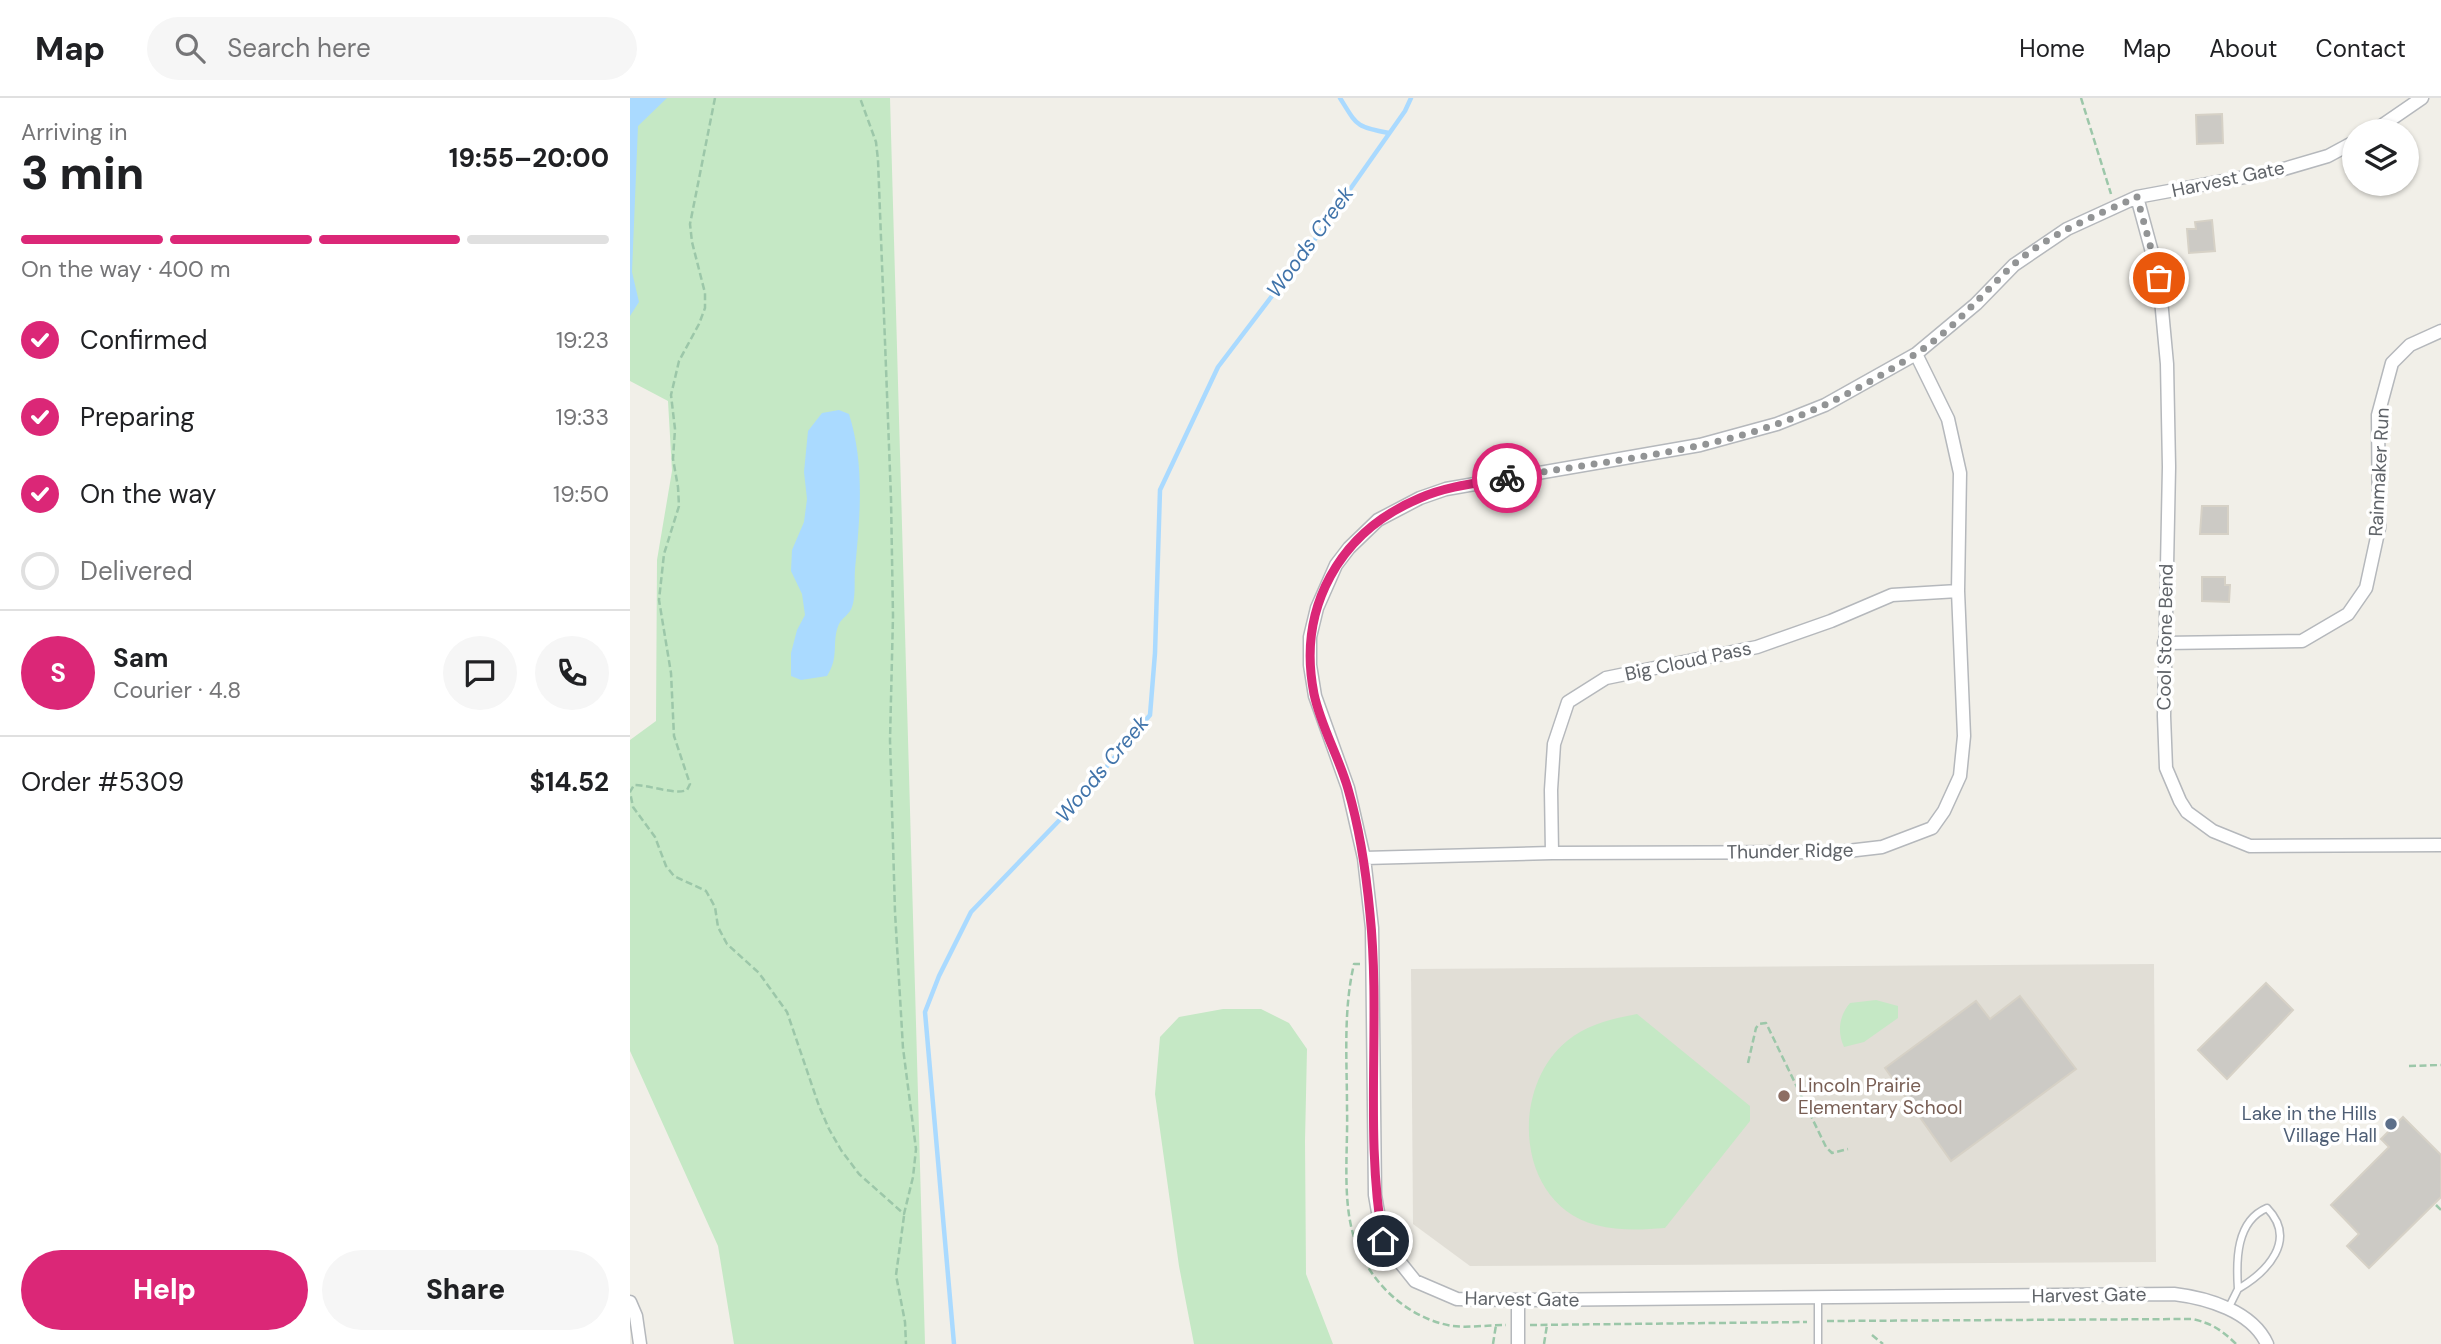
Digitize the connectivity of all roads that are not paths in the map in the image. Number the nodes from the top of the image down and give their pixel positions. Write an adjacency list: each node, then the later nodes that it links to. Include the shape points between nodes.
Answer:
1 (2422, 98): 2 (street)
2 (2391, 119)
3 (2342, 148): 4 (street, Harvest Gate, via 2277,171)
4 (2137, 197): 6 (street, Harvest Gate, via 2067,229 2014,265); 8 (street, Cool Stone Bend, via 2159,278 2167,363)
5 (2441, 331): 8 (street, Rainmaker Run, via 2410,345 2392,363 2378,415 2379,528 2366,587 2348,614 2302,641)
6 (1916, 354): 7 (street, Thunder Ridge, via 1948,419 1960,473); 11 (street, Harvest Gate, via 1825,405 1777,424 1700,445 1446,489 1378,520 1336,565 1310,637 1315,696 1348,788)
7 (1958, 591): 10 (street, Big Cloud Pass, via 1892,595 1757,647 1606,678 1568,702 1554,744); 10 (street, Thunder Ridge, via 1964,736 1960,776 1932,828 1882,847 1839,852)
8 (2165, 643): 9 (street, Cool Stone Bend, via 2166,768 2188,812 2213,831 2250,846)
9 (2441, 845)
10 (1552, 853): 11 (street, Thunder Ridge)
11 (1364, 858): 14 (street, Harvest Gate, via 1371,928 1376,1195 1383,1241 1415,1281 1457,1299)
12 (2238, 1289): 12 (lane, via 2270,1265 2278,1248 2280,1231 2267,1208 2256,1213 2242,1238); 16 (lane)
13 (1818, 1298): 14 (street, Harvest Gate); 16 (street, Harvest Gate, via 2174,1294); 19 (lane)
14 (1518, 1300): 18 (street)
15 (630, 1302): 17 (street)
16 (2228, 1309): 20 (street, Harvest Gate, via 2262,1334)
17 (640, 1344)
18 (1518, 1344)
19 (1818, 1344)
20 (2267, 1344)

